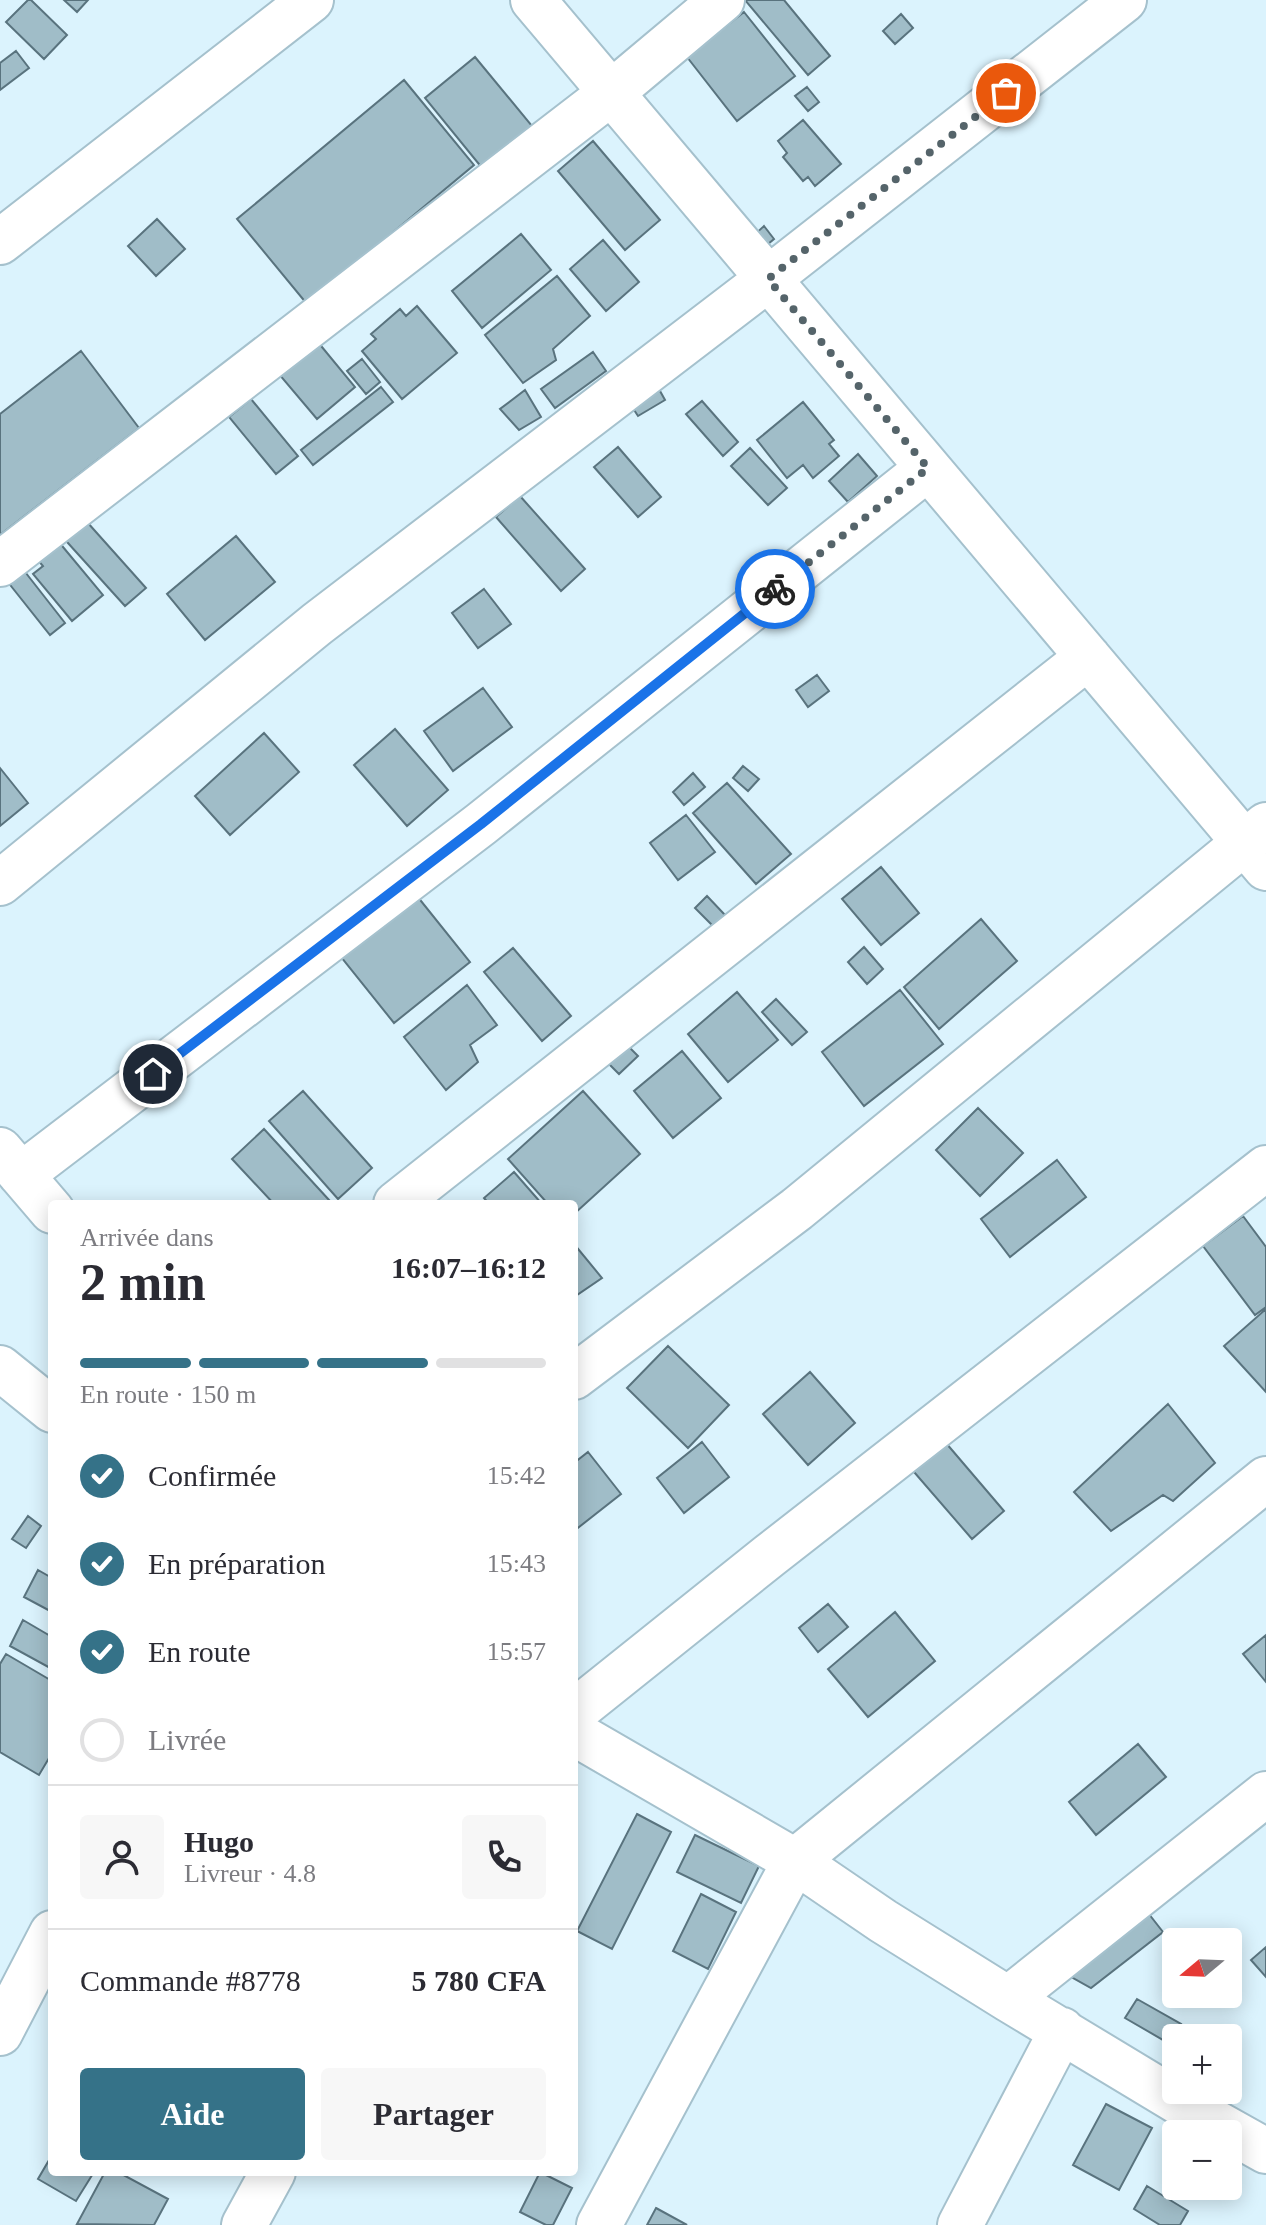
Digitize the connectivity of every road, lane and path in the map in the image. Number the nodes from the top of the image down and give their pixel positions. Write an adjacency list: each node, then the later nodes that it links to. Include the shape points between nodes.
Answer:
1 (311, 0): 6 (street)
2 (533, 0): 5 (street)
3 (722, 0): 5 (street)
4 (1124, 0): 7 (street)
5 (611, 93): 7 (street); 9 (street)
6 (0, 242)
7 (768, 279): 8 (street); 12 (street, via 317,624)
8 (928, 468): 10 (street); 13 (street, via 481,824)
9 (0, 564)
10 (1088, 657): 11 (street); 15 (street)
11 (1259, 845): 18 (street, via 797,1209)
12 (0, 883)
13 (11, 1162): 16 (street)
14 (1266, 1168): 21 (street)
15 (401, 1200)
16 (48, 1206)
17 (0, 1368): 19 (street)
18 (578, 1374)
19 (48, 1407)
20 (1266, 1479): 24 (street)
21 (578, 1709)
22 (578, 1735): 24 (street)
23 (1266, 1794): 26 (street)
24 (795, 1861): 26 (street); 32 (street)
25 (48, 1941): 28 (street)
26 (1008, 1999): 27 (street)
27 (1062, 2030): 29 (street); 33 (street)
28 (0, 2033)
29 (1258, 2136)
30 (271, 2176): 31 (street)
31 (244, 2225)
32 (599, 2225)
33 (960, 2225)

